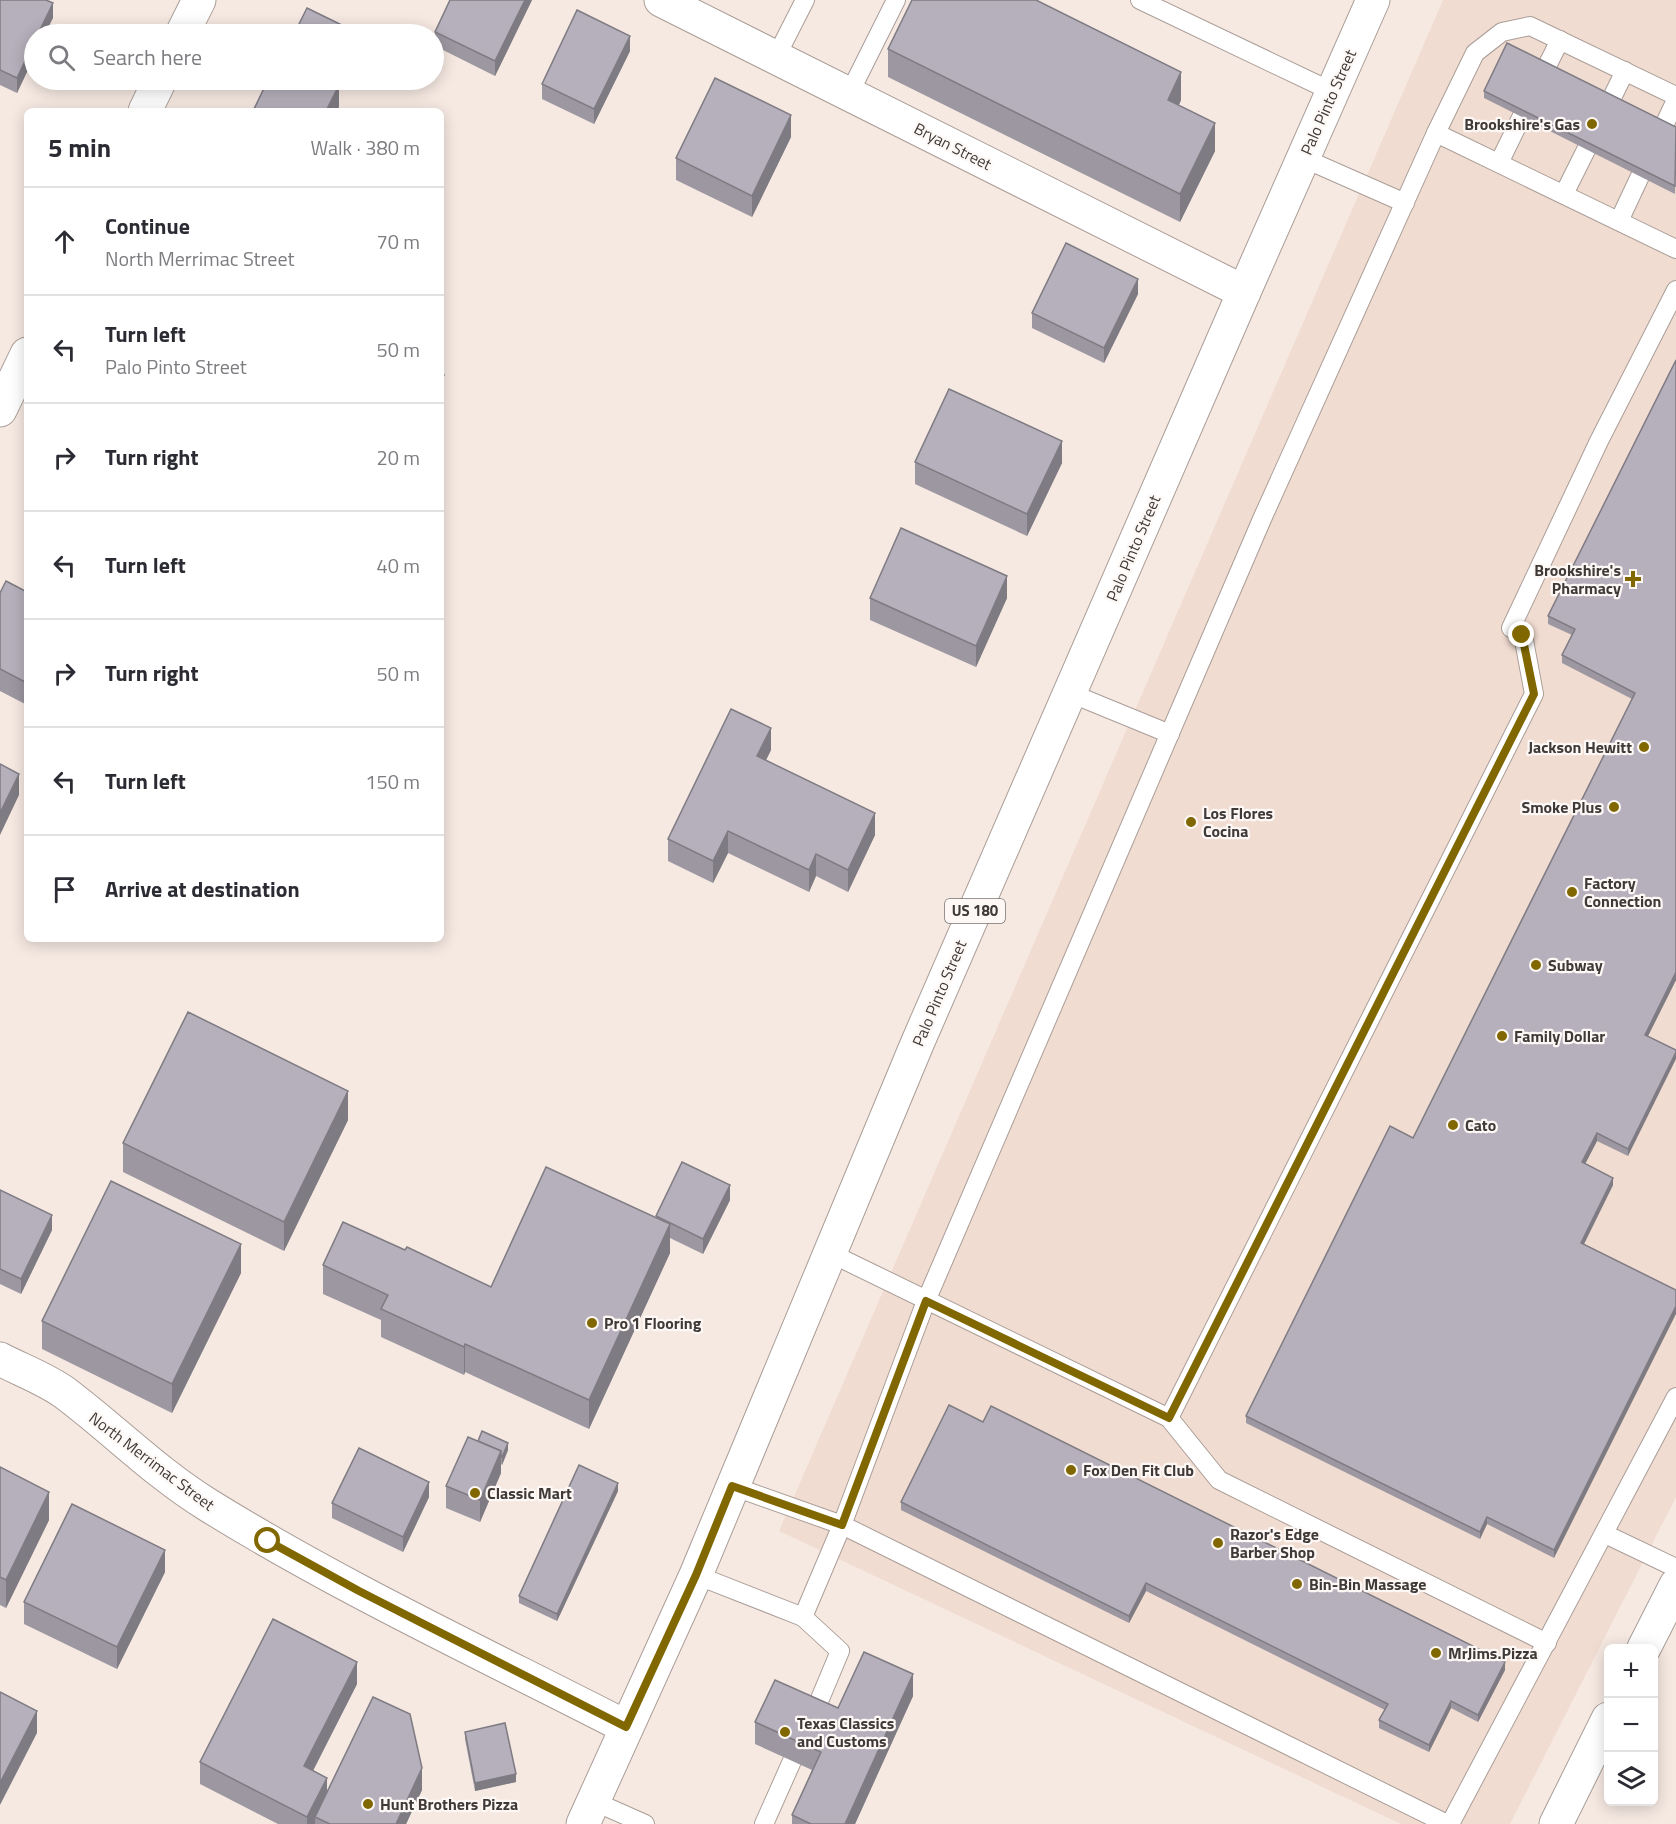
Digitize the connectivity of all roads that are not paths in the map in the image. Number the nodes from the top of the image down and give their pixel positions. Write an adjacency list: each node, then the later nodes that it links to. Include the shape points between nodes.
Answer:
1 (199, 0): 7 (main road)
2 (805, 0): 9 (lane)
3 (896, 0): 14 (lane)
4 (1140, 0): 13 (lane)
5 (1373, 0): 13 (main road, Palo Pinto Street / US 180)
6 (679, 4): 9 (main road, Bryan Street)
7 (187, 24)
8 (1560, 40): 10 (lane); 11 (lane); 19 (lane, via 1530,26 1502,32 1475,53)
9 (776, 57): 14 (main road, Bryan Street)
10 (1625, 71): 15 (lane); 17 (lane)
11 (1541, 78)
12 (155, 90): 16 (main road)
13 (1333, 92): 22 (main road, Palo Pinto Street / US 180)
14 (849, 94): 30 (main road, Bryan Street)
15 (1676, 98): 20 (lane)
16 (146, 108)
17 (1606, 110)
18 (1522, 116): 23 (lane)
19 (1436, 133): 23 (lane); 26 (lane)
20 (1660, 134)
21 (1587, 148): 25 (lane)
22 (1303, 158): 26 (lane); 30 (main road, Palo Pinto Street / US 180)
23 (1499, 164): 25 (lane)
24 (1642, 172): 27 (lane)
25 (1564, 194): 27 (lane)
26 (1405, 203): 34 (lane)
27 (1619, 221): 28 (lane)
28 (1676, 249)
29 (1676, 290): 39 (lane, via 1511,628 1522,635 1534,694)
30 (1244, 292): 33 (main road, Palo Pinto Street / US 180)
31 (24, 360): 32 (main road)
32 (0, 410)
33 (1070, 693): 34 (lane); 35 (main road, Palo Pinto Street / US 180)
34 (1170, 734): 36 (lane)
35 (830, 1253): 36 (lane); 40 (main road, Palo Pinto Street / US 180)
36 (926, 1301): 39 (lane); 41 (lane)
37 (0, 1359): 50 (main road, North Merrimac Street, via 63,1391 191,1493 268,1541)
38 (1676, 1397): 42 (lane)
39 (1169, 1418): 47 (lane, via 1219,1480)
40 (732, 1486): 41 (lane); 44 (main road, Palo Pinto Street / US 180)
41 (842, 1525): 46 (lane); 56 (lane)
42 (1605, 1534): 43 (lane); 47 (lane)
43 (1676, 1568)
44 (696, 1575): 46 (lane); 50 (main road, Palo Pinto Street / US 180)
45 (1676, 1585): 48 (main road)
46 (803, 1617): 49 (lane, via 840,1651)
47 (1547, 1643): 56 (lane)
48 (1646, 1644)
49 (812, 1718)
50 (626, 1727): 53 (main road, Palo Pinto Street / US 180)
51 (1604, 1727): 57 (main road)
52 (792, 1761): 55 (lane)
53 (588, 1813): 54 (lane)
54 (645, 1824)
55 (764, 1824)
56 (1448, 1824)
57 (1556, 1824)

